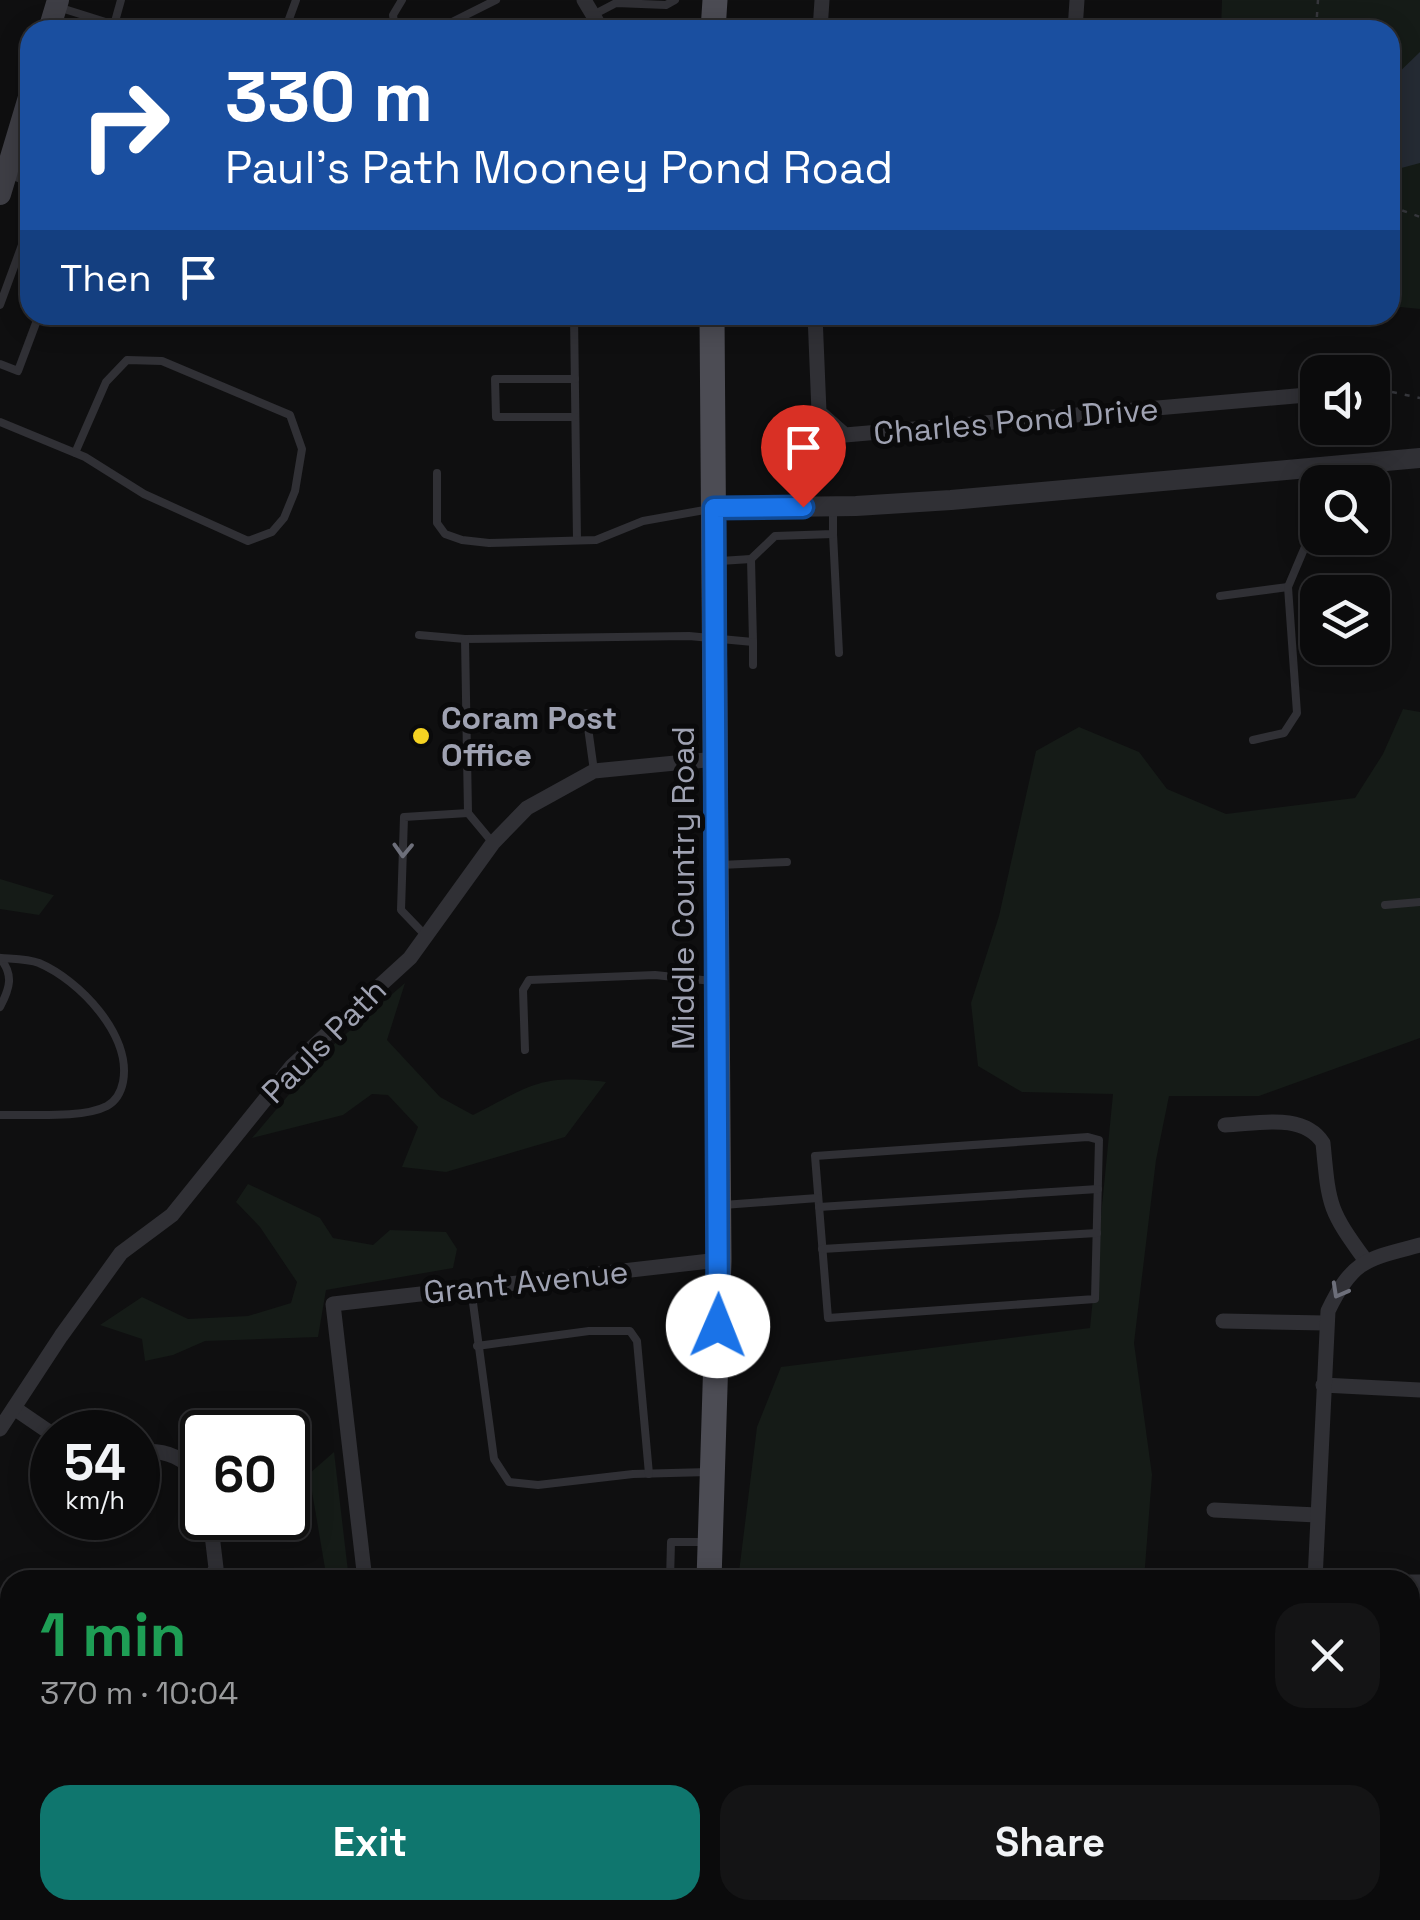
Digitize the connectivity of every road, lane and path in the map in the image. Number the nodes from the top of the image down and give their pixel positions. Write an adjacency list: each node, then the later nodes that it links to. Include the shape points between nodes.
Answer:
1 (496, 0): 5 (lane)
2 (673, 0): 6 (lane, via 616,3)
3 (57, 3): 4 (lane)
4 (101, 20)
5 (456, 20)
6 (599, 20)
7 (20, 126): 8 (main road)
8 (3, 180)
9 (20, 251): 10 (lane)
10 (0, 306)
11 (35, 325): 15 (lane, via 18,370)
12 (574, 325): 16 (lane)
13 (712, 325): 28 (main road, Middle Country Road)
14 (815, 325): 18 (street, Charles Pond Drive, via 818,412 845,434)
15 (0, 364)
16 (575, 379): 20 (lane); 20 (lane, via 496,379 496,416)
17 (1390, 392): 19 (path)
18 (1300, 396)
19 (1420, 398)
20 (575, 417): 30 (lane)
21 (0, 422): 22 (lane)
22 (75, 453): 22 (lane, via 144,494 248,541 272,532 284,518 302,448 290,416 162,361 127,360 106,382)
23 (1420, 458): 24 (street)
24 (1385, 465)
25 (437, 473): 30 (lane, via 437,523 445,534 489,543)
26 (1300, 476): 27 (street, via 1113,483)
27 (833, 507): 28 (street); 29 (lane)
28 (714, 508): 30 (lane); 33 (main road, Middle Country Road)
29 (833, 534): 32 (lane, via 775,536); 40 (lane)
30 (577, 540)
31 (1301, 555): 34 (lane)
32 (751, 559): 33 (lane); 39 (lane)
33 (715, 561): 38 (main road, Middle Country Road)
34 (1288, 586): 35 (lane); 43 (lane, via 1297,713 1284,733)
35 (1220, 596)
36 (420, 635): 37 (lane)
37 (466, 638): 38 (lane); 46 (lane)
38 (716, 641): 39 (lane); 44 (main road, Middle Country Road)
39 (752, 642): 41 (lane)
40 (840, 653)
41 (753, 665)
42 (586, 712): 45 (lane)
43 (1254, 740)
44 (716, 759): 45 (street, Pauls Path); 49 (main road, Middle Country Road)
45 (594, 771): 47 (street, Pauls Path, via 527,808)
46 (468, 814): 47 (lane); 52 (lane, one-way to 52, via 404,817 401,910)
47 (493, 843): 52 (street, Pauls Path)
48 (786, 862): 49 (lane)
49 (716, 866): 54 (main road, Middle Country Road)
50 (1420, 902): 51 (lane)
51 (1385, 905)
52 (426, 936): 73 (street, Pauls Path, via 292,1066 172,1215 121,1254)
53 (1, 958): 55 (lane, via 10,971); 57 (lane, via 36,962 61,976 106,1023 125,1064 120,1092 105,1107)
54 (716, 981): 56 (lane, via 655,975 529,980 523,990); 61 (main road, Middle Country Road)
55 (0, 1007)
56 (525, 1050)
57 (0, 1115)
58 (1225, 1125): 66 (street, via 1299,1124 1319,1136 1331,1208)
59 (1098, 1188): 60 (lane); 60 (lane, via 1099,1140 1088,1136 816,1156); 62 (lane)
60 (818, 1203): 61 (lane); 64 (lane)
61 (718, 1205): 65 (main road, Middle Country Road)
62 (1097, 1232): 64 (lane); 64 (lane, via 1095,1298 828,1318)
63 (1420, 1244): 66 (street)
64 (822, 1249)
65 (719, 1260): 67 (street, Grant Avenue); 76 (main road, Middle Country Road)
66 (1366, 1261): 69 (street, one-way to 69, via 1349,1274)
67 (471, 1288): 70 (lane); 83 (street, Grant Avenue, via 332,1304)
68 (1223, 1321): 69 (street)
69 (1326, 1322): 71 (street)
70 (477, 1346): 77 (lane, via 494,1459 509,1482); 77 (lane, via 630,1331 637,1341)
71 (1323, 1385): 72 (street); 79 (street)
72 (1420, 1390)
73 (14, 1408): 74 (street); 75 (street, Pauls Path)
74 (30, 1419)
75 (0, 1430)
76 (715, 1472): 77 (lane); 81 (main road, Middle Country Road)
77 (650, 1474)
78 (1214, 1510): 79 (street)
79 (1318, 1515): 86 (street)
80 (213, 1540): 82 (street)
81 (712, 1542): 84 (lane, via 672,1542); 85 (main road, Middle Country Road)
82 (215, 1570)
83 (364, 1570)
84 (671, 1570)
85 (711, 1570)
86 (1315, 1570)

